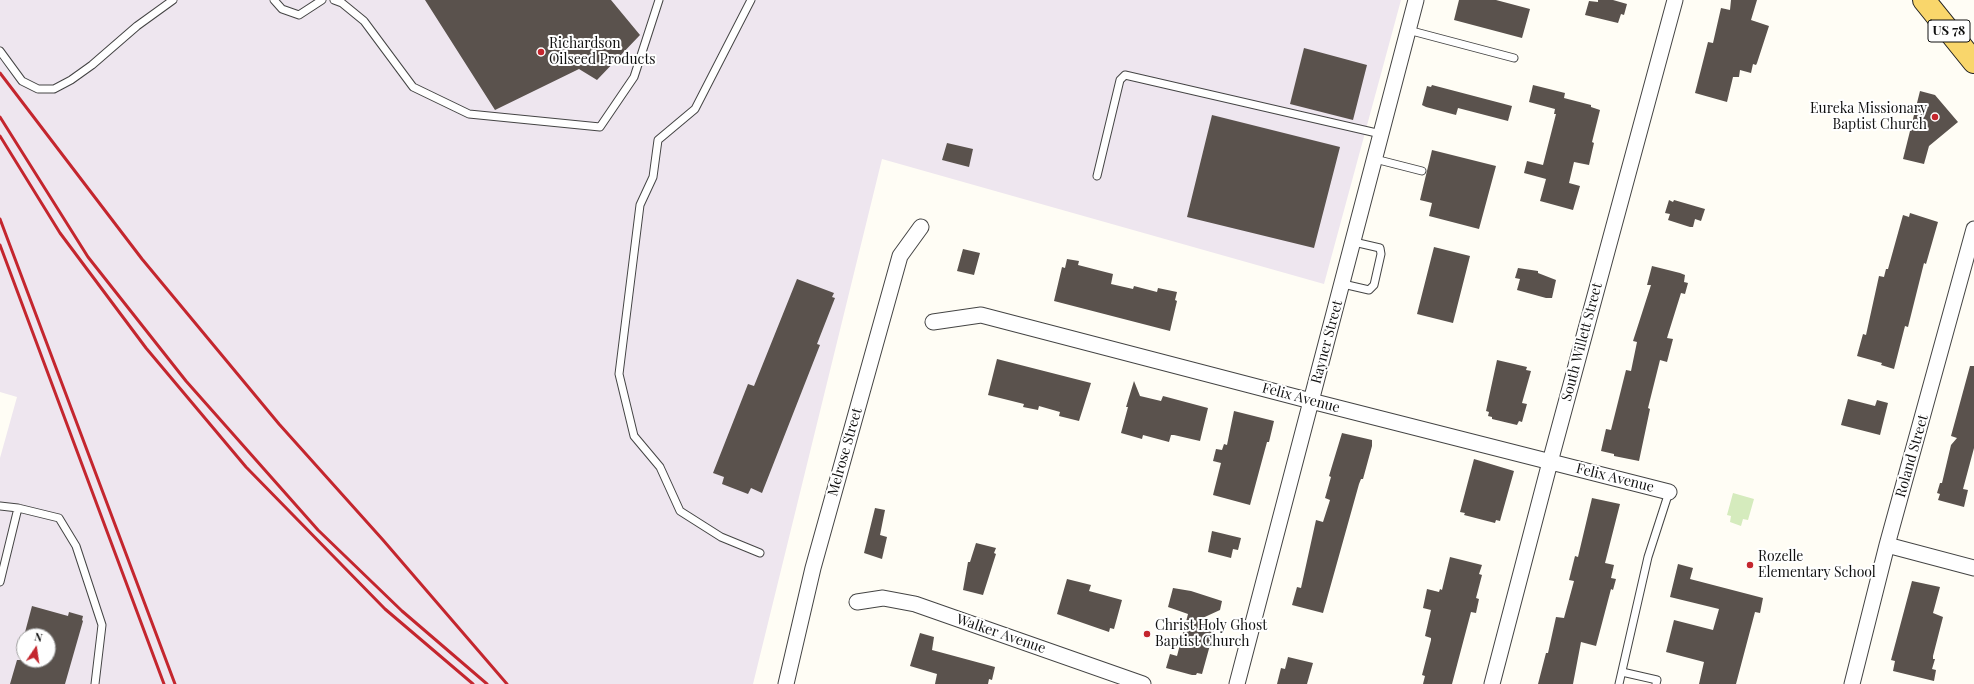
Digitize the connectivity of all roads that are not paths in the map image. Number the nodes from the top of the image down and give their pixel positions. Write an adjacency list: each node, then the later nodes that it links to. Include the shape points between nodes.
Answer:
1 (173, 0): 11 (lane, via 137,26 92,65 54,89 38,89 22,81)
2 (274, 0): 3 (lane, via 282,9 299,15)
3 (322, 0)
4 (334, 0): 5 (lane, via 342,3 364,21 413,87 469,114 600,127 634,78)
5 (659, 0)
6 (751, 0): 29 (lane, via 695,109 658,140 653,177 640,206 619,374 634,436 660,467 680,511 721,538)
7 (1416, 0): 10 (street, Rayner Street)
8 (1675, 0): 24 (street, South Willett Street)
9 (1924, 0): 13 (main road, US 78)
10 (1408, 30): 12 (lane); 14 (street, Rayner Street)
11 (0, 51)
12 (1514, 58)
13 (1974, 62)
14 (1381, 134): 15 (street, Rayner Street); 17 (lane, via 1125,75 1120,80)
15 (1375, 159): 16 (lane); 20 (street, Rayner Street)
16 (1422, 171)
17 (1097, 176)
18 (921, 227): 36 (street, Melrose Street, via 900,256 813,568)
19 (1974, 229): 28 (street, Roland Street)
20 (1354, 242): 21 (street, Rayner Street); 21 (lane, via 1380,248 1374,285 1369,290)
21 (1343, 284): 23 (street, Rayner Street)
22 (933, 322): 23 (street, Felix Avenue, via 981,314)
23 (1311, 401): 24 (street, Felix Avenue); 38 (street, Rayner Street)
24 (1550, 462): 25 (street, Felix Avenue); 39 (street, South Willett Street)
25 (1669, 492): 33 (lane, via 1648,557)
26 (0, 506): 27 (lane)
27 (18, 508): 31 (lane); 35 (lane, via 59,518 76,546 102,625)
28 (1887, 545): 30 (street); 41 (street, Roland Street)
29 (760, 553)
30 (1974, 568)
31 (0, 582)
32 (857, 602): 37 (street, Walker Avenue, via 883,598 916,604)
33 (1622, 672): 34 (lane); 40 (lane)
34 (1656, 682)
35 (94, 684)
36 (786, 684)
37 (1143, 684)
38 (1237, 684)
39 (1492, 684)
40 (1619, 684)
41 (1852, 684)

